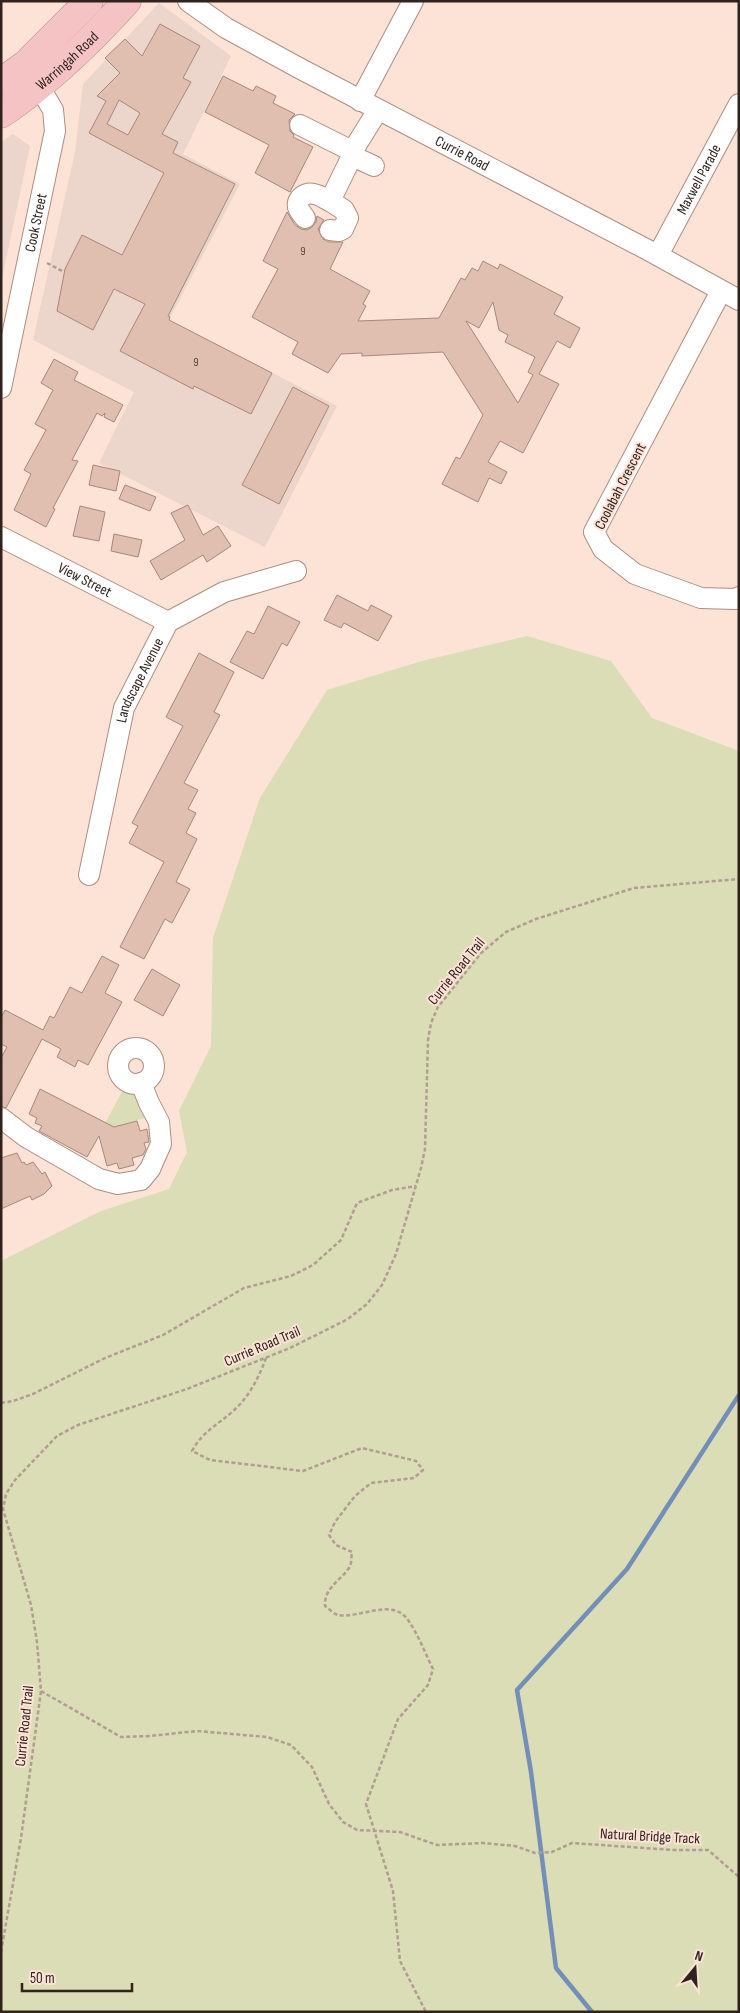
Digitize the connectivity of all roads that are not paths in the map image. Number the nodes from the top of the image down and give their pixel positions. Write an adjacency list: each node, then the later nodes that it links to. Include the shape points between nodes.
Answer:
1 (89, 1): 5 (highway, Warringah Road)
2 (128, 1): 5 (highway, Warringah Road, via 74,56)
3 (188, 1): 7 (street, Currie Road, via 226,28)
4 (413, 1): 7 (street)
5 (32, 75): 6 (highway, Warringah Road); 10 (highway, Warringah Road); 20 (street, Cook Street, via 53,110 55,132)
6 (1, 82)
7 (360, 100): 9 (street, Currie Road)
8 (739, 104): 12 (street, Maxwell Parade)
9 (378, 110): 13 (street); 18 (street, Currie Road)
10 (1, 114)
11 (300, 125): 13 (street)
12 (732, 134): 18 (street, Maxwell Parade)
13 (353, 152): 14 (street); 15 (street)
14 (374, 166)
15 (330, 201): 16 (street, via 307,194 298,202); 17 (street, via 347,214 347,222)
16 (298, 213)
17 (339, 234)
18 (658, 255): 19 (street, Currie Road)
19 (730, 296): 23 (street, Coolabah Crescent, via 594,532 603,549 635,574 701,598)
20 (1, 388)
21 (1, 537): 24 (street, View Street)
22 (296, 571): 24 (street, Landscape Avenue, via 224,592)
23 (739, 597)
24 (168, 622): 25 (street, Landscape Avenue, via 124,708)
25 (89, 875)
26 (141, 1084): 27 (street, via 159,1122 161,1144 150,1169 141,1180 118,1184 99,1179 26,1137)
27 (1, 1118)

